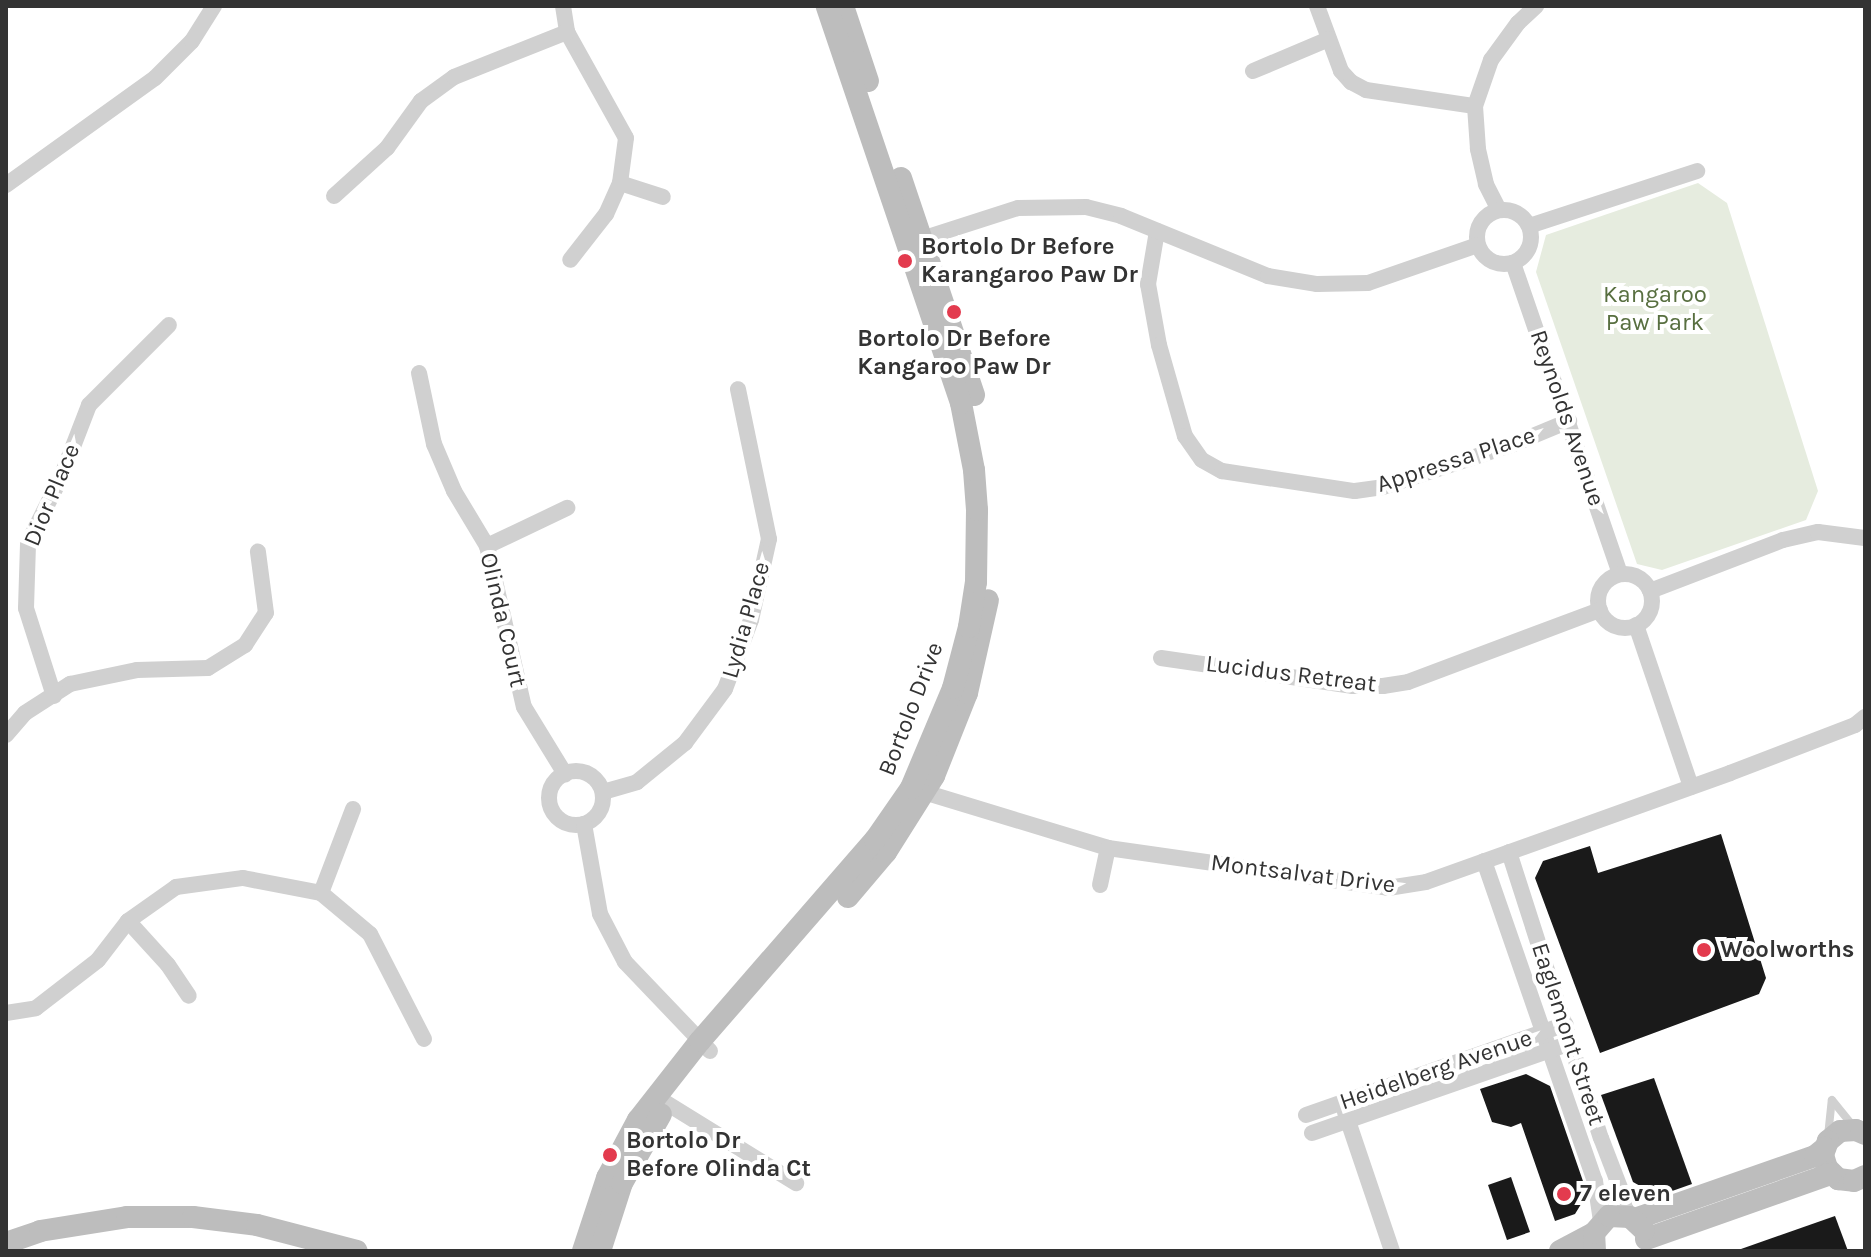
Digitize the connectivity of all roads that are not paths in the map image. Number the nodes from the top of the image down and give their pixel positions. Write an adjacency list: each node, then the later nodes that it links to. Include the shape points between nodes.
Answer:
1 (214, 6): 13 (street, via 192,41 155,78)
2 (563, 6): 7 (street)
3 (827, 6): 19 (street, Bortolo Drive)
4 (843, 6): 19 (street, Bortolo Drive)
5 (1317, 6): 8 (street)
6 (1536, 6): 10 (street, via 1491,60)
7 (567, 32): 12 (street, via 626,138); 14 (street, via 454,77 421,101 387,148)
8 (1329, 39): 9 (street); 10 (street, via 1341,71 1366,90)
9 (1253, 71)
10 (1475, 106): 16 (street, via 1486,184)
11 (1697, 171): 17 (street)
12 (620, 183): 15 (street); 21 (street, via 606,214)
13 (6, 185)
14 (334, 196)
15 (663, 197)
16 (1499, 210): 17 (street, via 1520,215); 20 (street, via 1480,225)
17 (1529, 226): 22 (street, via 1532,239 1526,254)
18 (1157, 231): 19 (street, via 1086,207 1039,206 991,215); 20 (street, via 1268,276 1317,284 1368,283); 26 (street, Appressa Place, via 1148,284 1159,345 1185,436 1202,460 1222,471 1355,491 1398,482)
19 (915, 241): 41 (street, Bortolo Drive, via 961,403 974,470 977,546 970,617 953,688)
20 (1478, 245): 22 (street, via 1493,261)
21 (570, 260)
22 (1513, 263): 26 (street, Reynolds Avenue)
23 (169, 325): 36 (street, Dior Place, via 89,405 28,543 26,608)
24 (419, 373): 29 (street, Olinda Court, via 434,444)
25 (738, 389): 42 (street, Lydia Place, via 769,539 751,620 725,689 685,743 637,782)
26 (1569, 421): 31 (street, Reynolds Avenue)
27 (567, 508): 29 (street)
28 (1865, 538): 32 (street, via 1818,532 1783,540)
29 (487, 546): 39 (street, Olinda Court, via 524,707)
30 (258, 552): 36 (street, via 266,613 245,645 208,668 137,670 70,684)
31 (1620, 574): 32 (street, via 1638,577); 33 (street, via 1600,592)
32 (1650, 591): 34 (street, via 1648,615)
33 (1600, 610): 34 (street, via 1611,624); 35 (street, Lucidus Retreat, via 1408,682 1383,686)
34 (1636, 625): 40 (street)
35 (1161, 658)
36 (54, 696): 38 (street, via 25,713)
37 (1865, 717): 40 (street, Montsalvat Drive)
38 (6, 735)
39 (565, 774): 42 (street, via 592,776); 44 (street, via 552,787 549,801 564,823)
40 (1691, 787): 46 (street, Montsalvat Drive)
41 (918, 791): 45 (street, Montsalvat Drive); 57 (street, Bortolo Drive)
42 (603, 792): 44 (street, via 597,816)
43 (353, 809): 49 (street)
44 (584, 824): 57 (street, via 600,914 625,962)
45 (1108, 848): 47 (street, Montsalvat Drive, via 1388,888 1426,882); 48 (street)
46 (1509, 852): 47 (street, Montsalvat Drive); 53 (street, Eaglemont Street)
47 (1484, 861): 54 (street, Eaglemont Street)
48 (1100, 885)
49 (321, 893): 50 (street, via 243,878 176,887); 55 (street, via 370,934)
50 (128, 921): 51 (street); 52 (street, via 98,960 36,1008)
51 (189, 996)
52 (6, 1013)
53 (1566, 1024): 54 (street, Heidelberg Avenue); 56 (street, Eaglemont Street)
54 (1543, 1032): 58 (street, Eaglemont Street); 60 (street, Heidelberg Avenue)
55 (424, 1039)
56 (1571, 1043): 58 (street, Heidelberg Avenue); 68 (street, Eaglemont Street)
57 (705, 1046): 59 (street, Bortolo Drive)
58 (1549, 1051): 60 (street, Heidelberg Avenue); 69 (street, Eaglemont Street, via 1595,1181)
59 (662, 1100): 67 (street); 72 (street, Bortolo Drive, via 638,1120 607,1178); 73 (street, Bortolo Drive, via 622,1183)
60 (1345, 1111): 61 (street, Heidelberg Avenue); 63 (street, Heidelberg Avenue); 74 (street)
61 (1306, 1115): 63 (lane)
62 (1861, 1132): 64 (street, via 1840,1131); 64 (lane, via 1832,1100)
63 (1312, 1133)
64 (1826, 1145): 65 (street, via 1824,1162); 68 (street, via 1815,1156)
65 (1831, 1174): 66 (street, via 1846,1181); 68 (street)
66 (1865, 1176)
67 (796, 1183)
68 (1637, 1231): 69 (street, via 1617,1214)
69 (1597, 1235): 75 (street)
70 (6, 1243): 71 (street, via 40,1231 127,1217 193,1217 257,1225)
71 (357, 1251)
72 (583, 1251)
73 (600, 1251)
74 (1392, 1251)
75 (1560, 1251)

